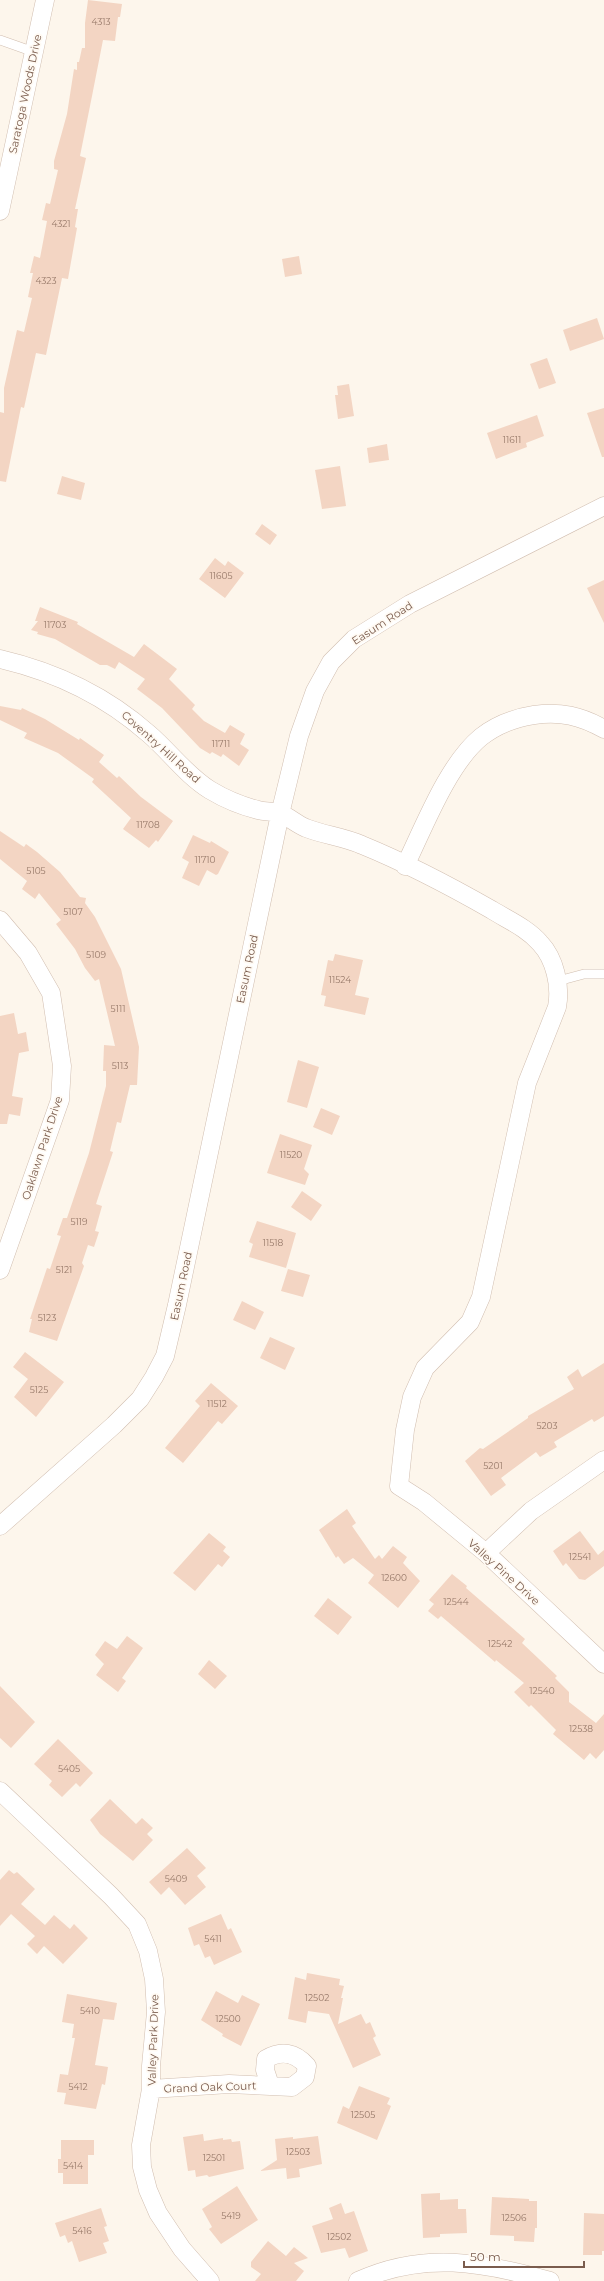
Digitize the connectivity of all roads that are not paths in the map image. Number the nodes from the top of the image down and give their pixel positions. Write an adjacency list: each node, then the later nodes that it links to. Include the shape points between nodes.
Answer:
1 (45, 0): 3 (street, Saratoga Woods Drive)
2 (0, 40): 3 (lane)
3 (34, 52): 4 (street, Saratoga Woods Drive)
4 (0, 211)
5 (604, 506): 8 (street, Easum Road, via 410,604 354,639 331,662 315,691 299,736)
6 (0, 659): 8 (street, Coventry Hill Road, via 61,677 92,692 151,735 191,776 211,790 234,802)
7 (604, 729): 9 (street, via 588,720 564,713 542,714 498,726 480,738 453,772)
8 (280, 814): 9 (street, Coventry Hill Road, via 306,828 361,844); 15 (street, Easum Road, via 178,1305 165,1356 140,1399)
9 (405, 866): 12 (street, Coventry Hill Road, via 462,893 530,932 548,954)
10 (0, 920): 13 (street, Oaklawn Park Drive, via 28,953 51,993 62,1066 60,1100)
11 (604, 974): 12 (lane, via 584,974)
12 (558, 981): 16 (street, Valley Pine Drive, via 557,1007 527,1083 481,1298 470,1322 425,1368 412,1397 405,1430 399,1486 424,1502)
13 (0, 1270)
14 (604, 1460): 16 (street, via 531,1511)
15 (0, 1526)
16 (486, 1553): 17 (street, Valley Pine Drive)
17 (604, 1664)
18 (0, 1790): 20 (street, Valley Park Drive, via 137,1924 148,1952 154,1979 156,2012)
19 (270, 2085): 20 (street, Grand Oak Court, via 229,2084)
20 (151, 2089): 21 (street, Valley Park Drive, via 141,2145 142,2167 148,2190 172,2237)
21 (210, 2281)
22 (358, 2281): 23 (street, via 400,2266 453,2262 486,2265)
23 (550, 2281)

